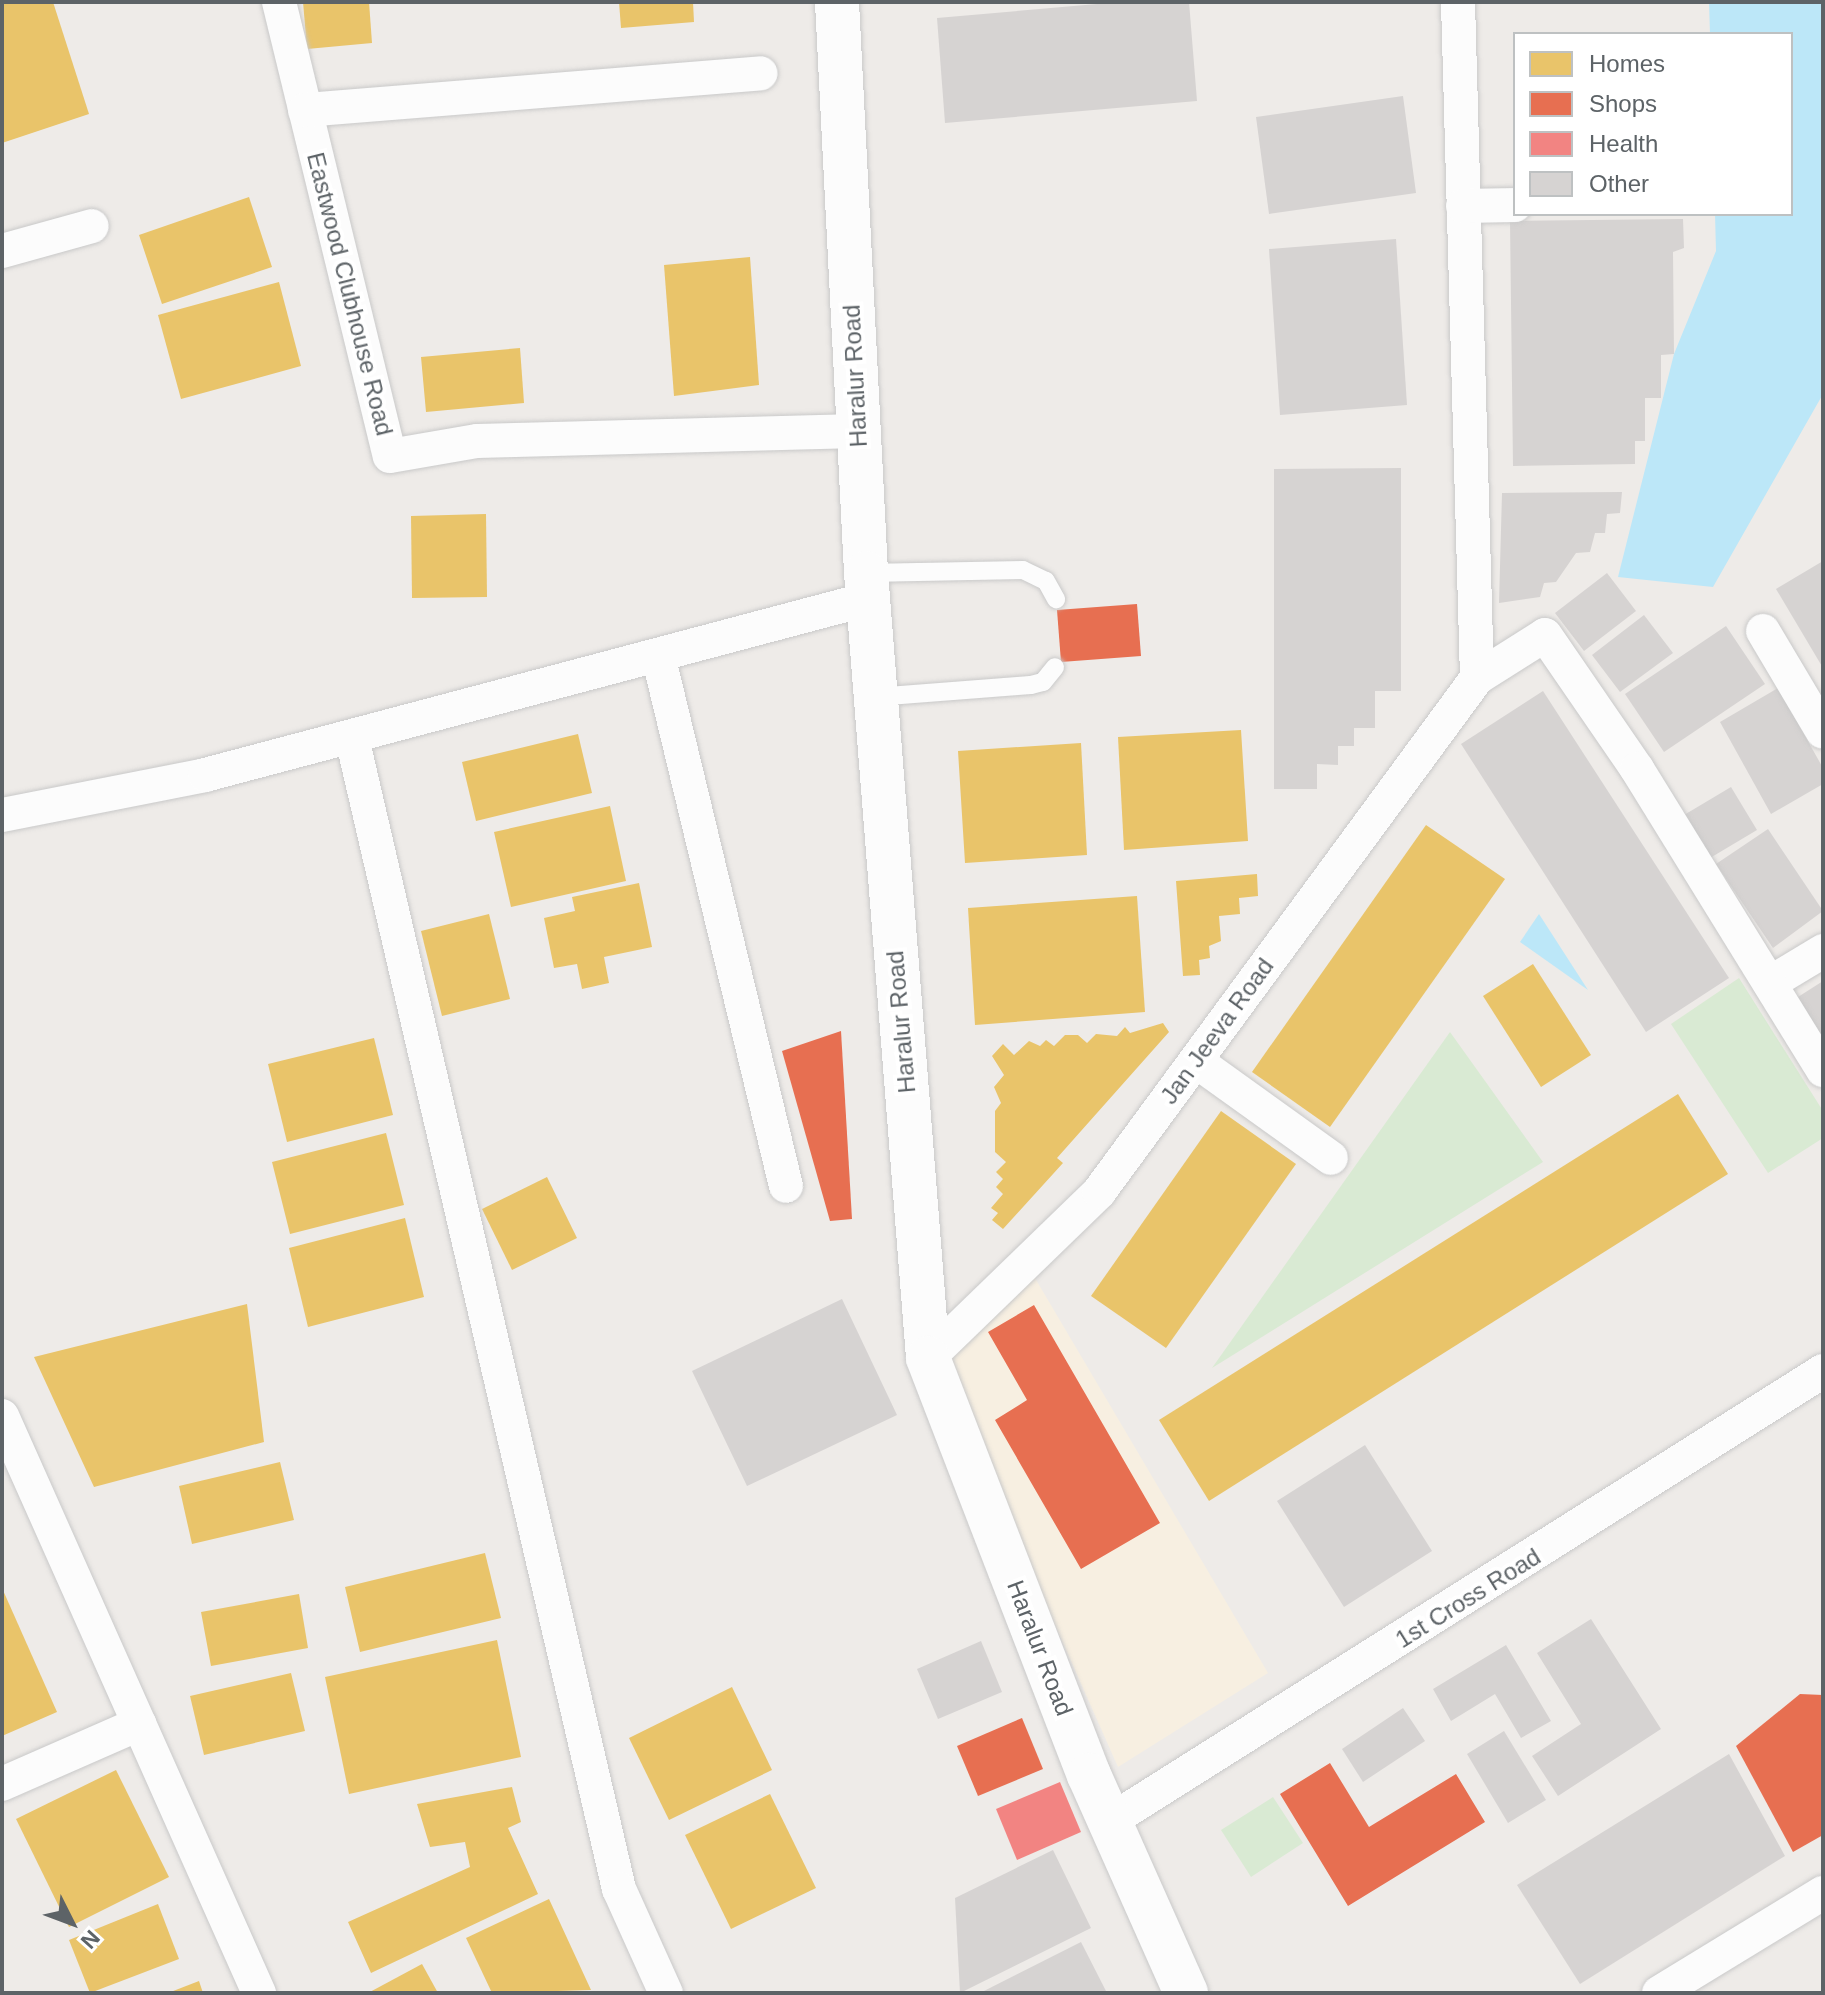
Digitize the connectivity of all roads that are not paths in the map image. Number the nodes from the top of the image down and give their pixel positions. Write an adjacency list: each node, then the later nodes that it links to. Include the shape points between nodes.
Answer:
1 (279, 2): 5 (street, Eastwood Clubhouse Road)
2 (837, 2): 10 (street, Haralur Road)
3 (1458, 2): 7 (street)
4 (760, 73): 5 (street)
5 (305, 110): 10 (street, Eastwood Clubhouse Road, via 390,456 477,441)
6 (1513, 205): 7 (street)
7 (1463, 206): 16 (street)
8 (92, 226): 9 (street)
9 (2, 251)
10 (858, 431): 11 (street, Haralur Road)
11 (867, 586): 12 (lane, via 1023,570 1046,581); 14 (street); 17 (street, Haralur Road)
12 (1056, 599)
13 (1763, 631): 18 (street)
14 (658, 655): 19 (street); 26 (street)
15 (1055, 667): 17 (lane, via 1043,682 1031,685)
16 (1477, 678): 22 (street, via 1545,635 1637,769); 23 (street, Jan Jeeva Road)
17 (875, 697): 27 (street, Haralur Road)
18 (1823, 732)
19 (352, 738): 20 (street, via 205,775); 35 (street, via 619,1889)
20 (2, 815)
21 (1823, 951): 22 (street)
22 (1770, 983): 24 (street)
23 (1196, 1061): 25 (street); 27 (street, Jan Jeeva Road, via 1099,1192)
24 (1823, 1070)
25 (1331, 1158)
26 (786, 1186)
27 (928, 1358): 32 (street, Haralur Road)
28 (1823, 1371): 32 (street, 1st Cross Road)
29 (2, 1416): 30 (street)
30 (139, 1724): 31 (street); 34 (street)
31 (2, 1784)
32 (1110, 1821): 36 (street, Haralur Road)
33 (1823, 1893): 37 (street)
34 (259, 1993)
35 (666, 1993)
36 (1186, 1993)
37 (1659, 1993)

